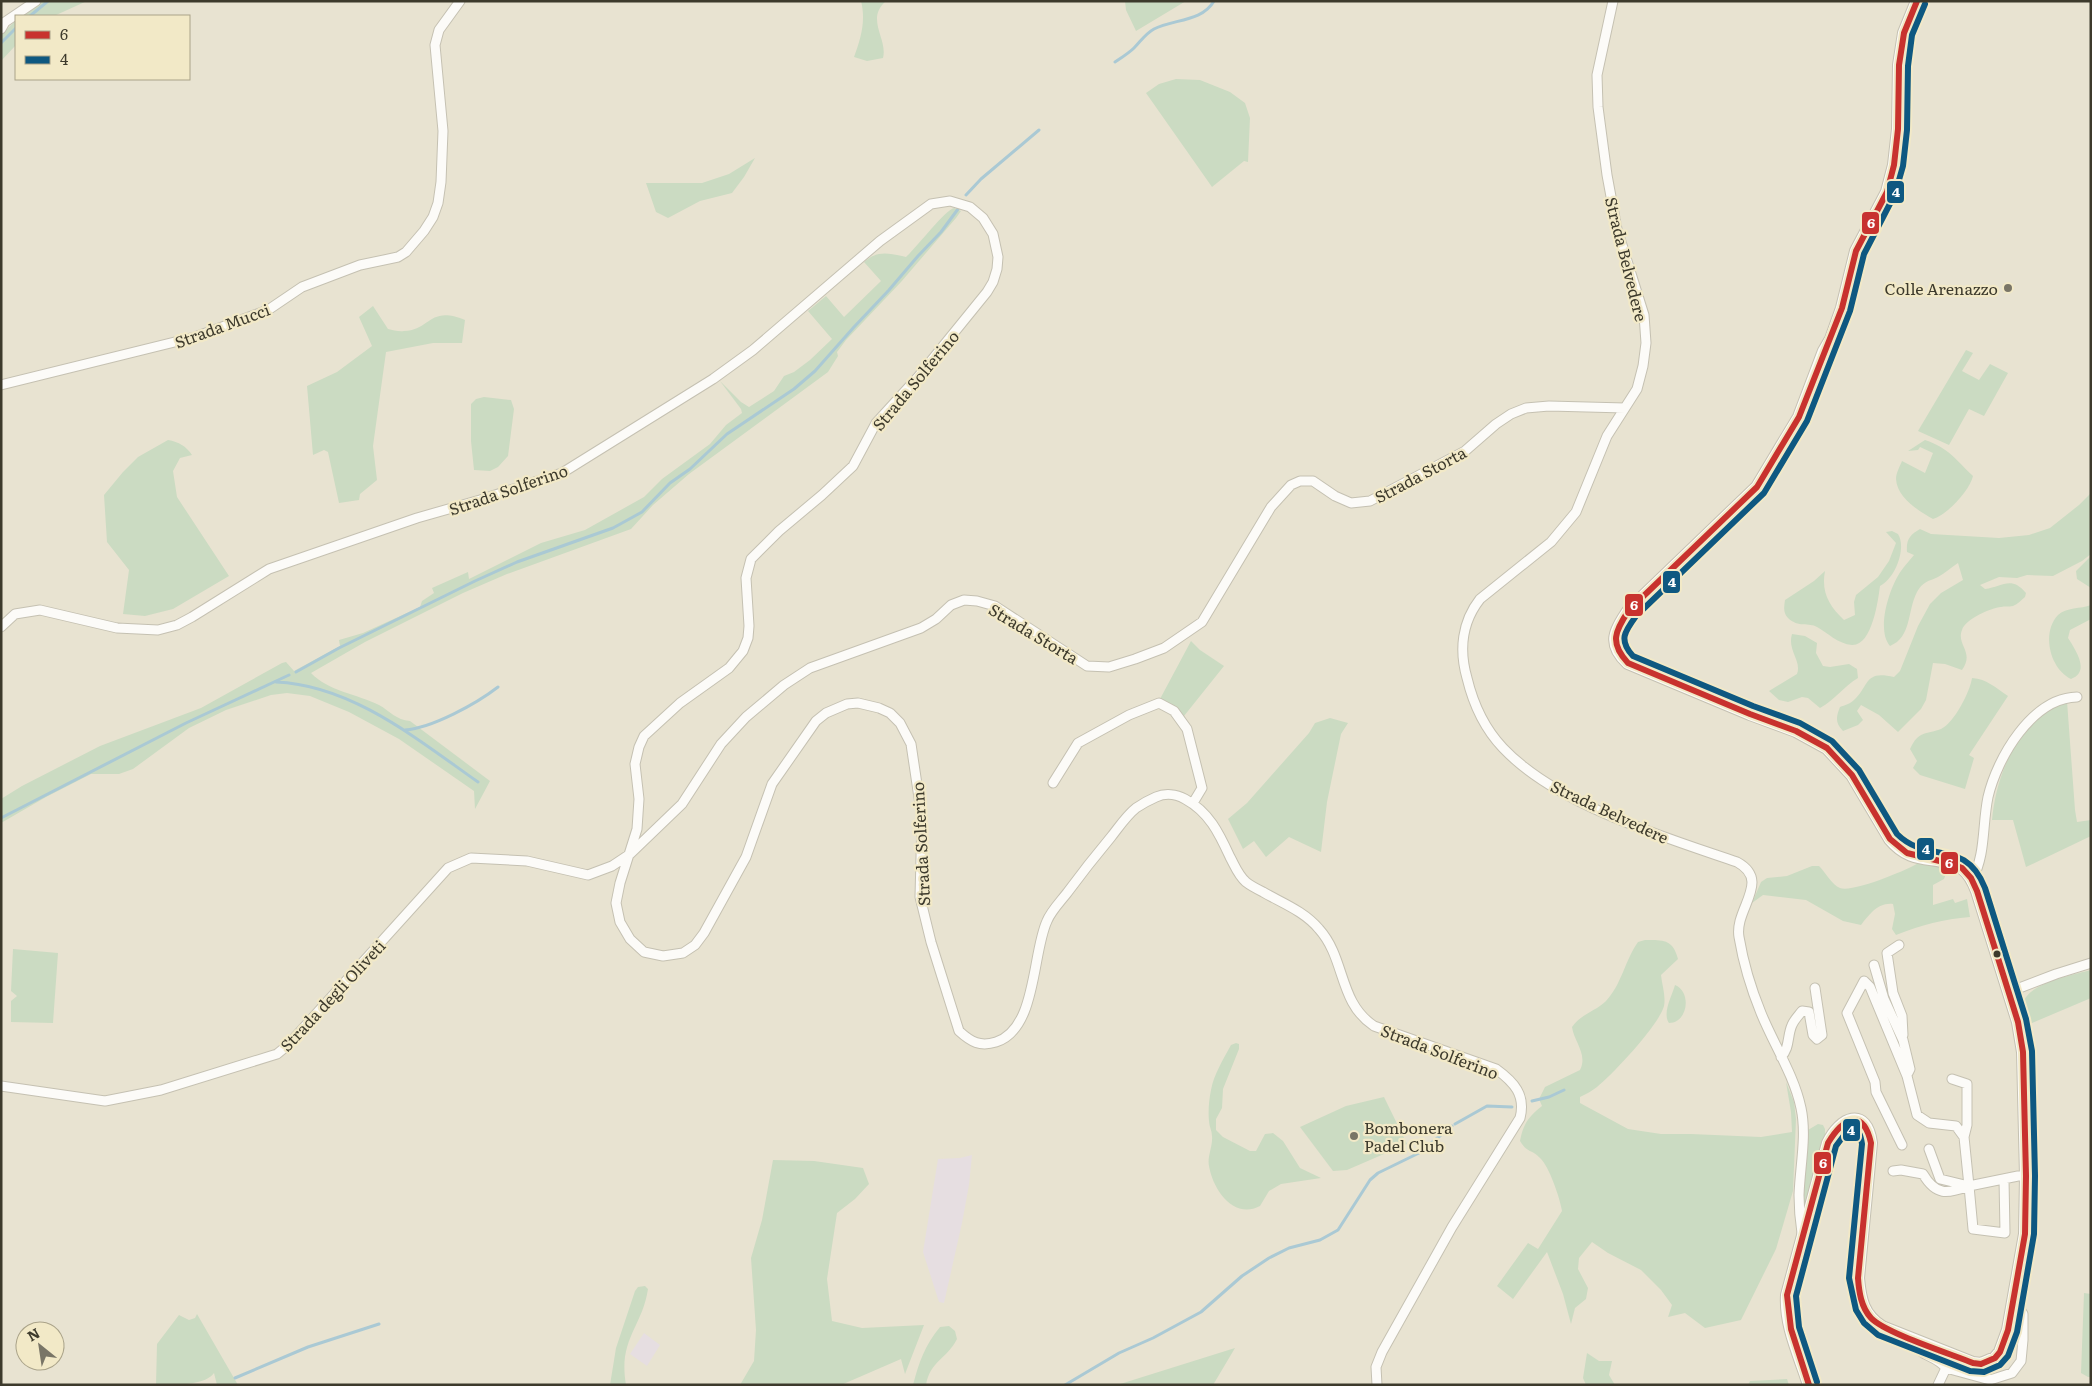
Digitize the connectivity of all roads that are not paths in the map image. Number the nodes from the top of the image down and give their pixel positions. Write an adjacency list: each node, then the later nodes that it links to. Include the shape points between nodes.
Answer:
1 (36, 1): 5 (street)
2 (460, 1): 8 (street, Strada Mucci, via 439,30 434,51 443,131 438,203 424,231 406,252 302,287 268,310 195,337)
3 (1613, 1): 9 (street, Strada Belvedere, via 1598,75 1598,107 1610,196 1619,237 1644,315 1646,343 1637,389)
4 (1917, 1): 15 (main road, via 1904,34 1899,65 1898,129 1887,192 1856,251 1842,308 1798,417 1756,487 1630,610 1617,626 1614,640 1628,663 1796,731 1827,748 1852,775 1898,848 1911,856 1962,869)
5 (16, 15)
6 (15, 16): 7 (street)
7 (1, 28)
8 (1, 385)
9 (1625, 408): 14 (street, Strada Storta, via 1526,408 1496,424 1465,451 1370,501 1352,503 1313,481 1290,485 1271,507 1202,622 1164,648 1109,667 1087,666 995,606 977,600 951,604 921,628 810,668 784,685 746,717 721,744 682,804); 22 (street, Strada Belvedere, via 1607,436 1580,505 1569,523 1552,542 1473,609 1464,634 1464,670 1476,705 1495,738 1509,754 1541,779 1591,806 1664,837 1737,862 1748,870 1753,884 1743,910 1739,934 1761,1013)
10 (1, 627): 14 (street, Strada Solferino, via 15,614 40,610 117,628 158,630 184,621 269,569 562,473 713,379 923,208 950,201 970,207 983,218 993,234 998,257 993,282 918,377 876,423 853,466 751,559 746,578 749,626 743,650 729,668 680,703 644,736 638,747 635,764 637,829)
11 (2077, 697): 15 (street, via 2067,697 2038,712 2021,729 1996,772 1988,798 1979,866)
12 (1053, 783): 13 (street, via 1078,744 1129,715 1159,703 1174,711 1187,728 1202,788)
13 (1192, 803): 14 (street, Strada Solferino, via 1180,796 1158,796 1136,808 1126,818 1047,920 1030,999 1017,1026 1001,1040 988,1044 968,1040 954,1020 920,897 922,818 911,744 900,723 890,713 858,703 848,704 826,713 816,722 772,784 746,857 704,933 683,953 663,956 644,952 630,939 620,922 616,903); 37 (street, Strada Solferino, via 1215,826 1238,873 1247,883 1301,913 1320,929 1331,946 1348,996 1365,1020 1496,1069 1509,1079 1521,1098 1520,1118 1452,1227 1382,1352 1376,1367)
14 (630, 854): 25 (street, Strada degli Oliveti, via 612,866 588,875 527,861 471,858 448,868 277,1054 161,1090 105,1101)
15 (1972, 880): 20 (main road)
16 (1899, 945): 21 (street, via 1887,953 1893,993 1902,1016)
17 (2091, 963): 20 (street)
18 (1874, 964): 21 (street, via 1884,998)
19 (1815, 988): 22 (street, via 1822,1036 1817,1039 1813,1034 1809,1012 1802,1011 1792,1025 1790,1040)
20 (2009, 992): 30 (main road, via 2023,1052)
21 (1903, 1040): 23 (street, via 1910,1069)
22 (1781, 1057): 33 (street, Strada Belvedere, via 1799,1097 1803,1120 1799,1196)
23 (1907, 1076): 26 (street, via 1917,1115 1929,1123 1956,1126); 27 (street, via 1870,988 1864,981 1847,1013 1875,1082 1876,1092)
24 (1952, 1079): 26 (street, via 1967,1084)
25 (1, 1086)
26 (1964, 1137): 32 (street)
27 (1902, 1145)
28 (1929, 1149): 32 (street, via 1940,1179)
29 (1893, 1171): 32 (street, via 1923,1174 1936,1190 1952,1192)
30 (2026, 1176): 31 (street); 34 (main road, via 2025,1234)
31 (2004, 1179): 32 (street); 32 (street, via 2005,1233 1973,1229)
32 (1969, 1186)
33 (1802, 1236): 35 (main road, via 1828,1143 1840,1124 1858,1120 1869,1131 1870,1143 1858,1278 1860,1298 1865,1312 1873,1321); 38 (main road, via 1786,1306)
34 (2014, 1300): 35 (main road, via 2000,1352 1988,1362 1973,1363); 36 (street, via 2023,1314 2023,1340 2021,1360 2012,1374 1990,1380)
35 (1910, 1340): 36 (street, via 1922,1354 1941,1362)
36 (1946, 1368): 39 (street)
37 (1377, 1385)
38 (1809, 1385)
39 (1938, 1385)

